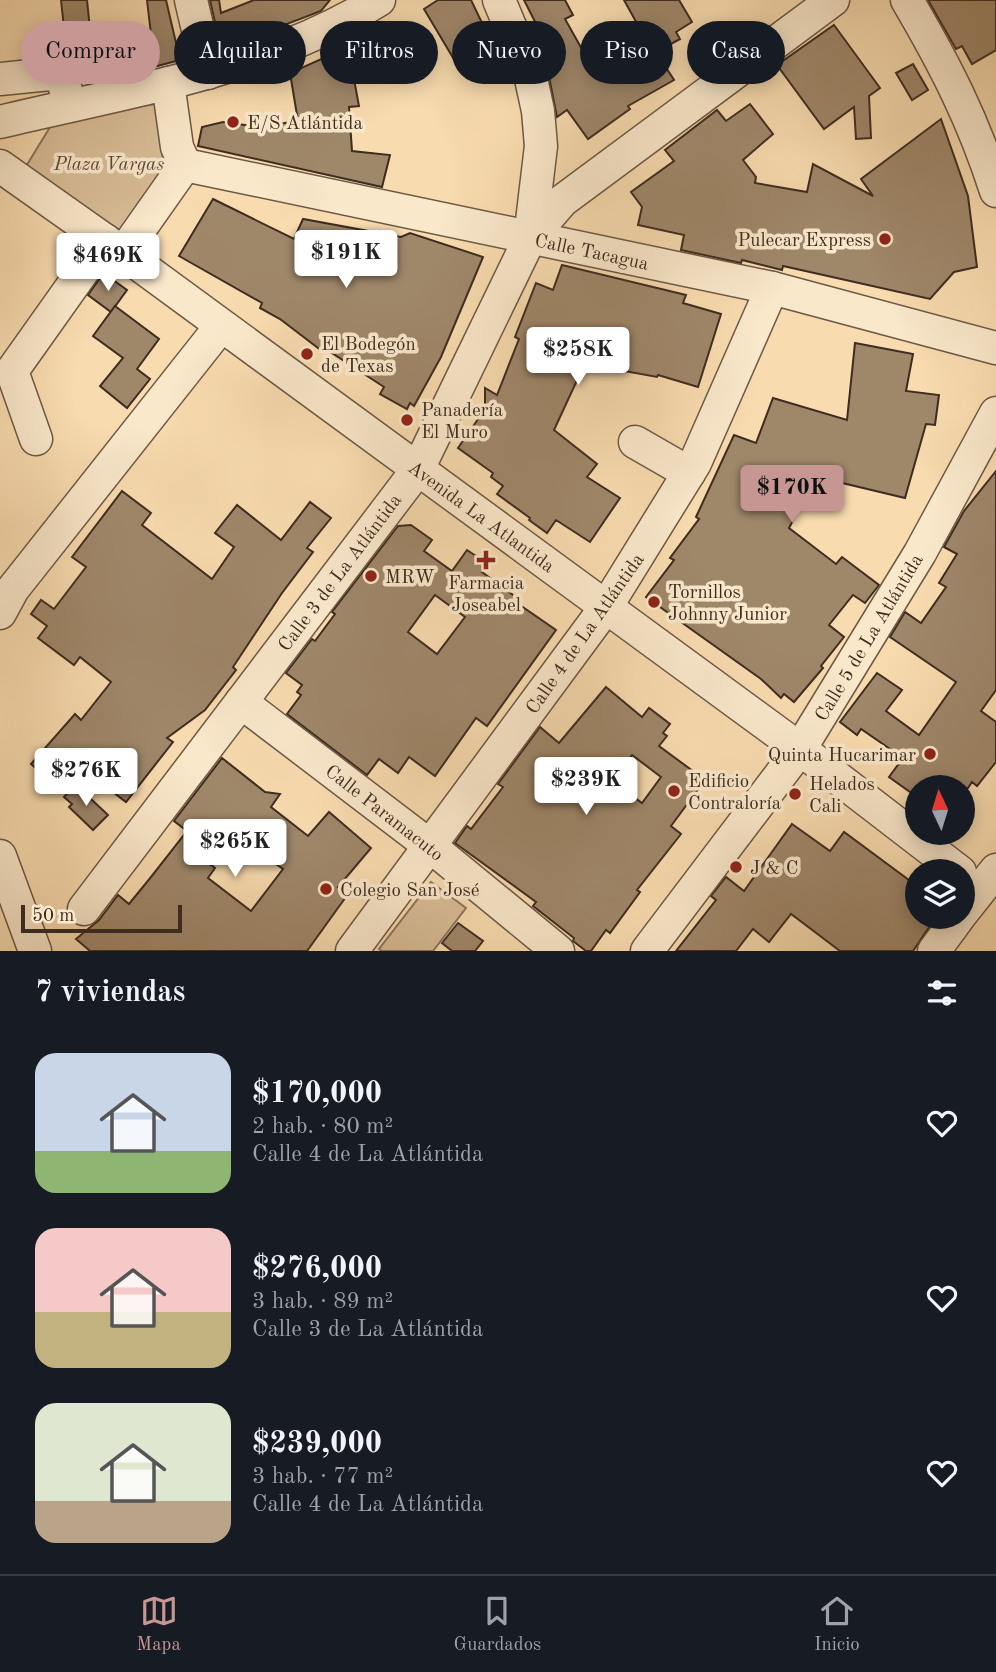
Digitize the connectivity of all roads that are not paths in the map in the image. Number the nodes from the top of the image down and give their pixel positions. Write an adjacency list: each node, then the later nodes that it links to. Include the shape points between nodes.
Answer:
1 (191, 0): 7 (street)
2 (339, 0): 8 (street, via 330,5)
3 (379, 0): 9 (street)
4 (499, 0): 20 (street, Calle 3 de La Atlántida, via 530,74 538,111 541,146)
5 (833, 0): 20 (street, via 562,201)
6 (907, 0): 19 (street, via 952,76)
7 (196, 21)
8 (324, 21)
9 (340, 21)
10 (320, 32): 11 (street)
11 (306, 37)
12 (0, 79): 15 (street, via 60,73)
13 (174, 81): 14 (street)
14 (167, 83): 15 (street); 17 (street)
15 (71, 105): 16 (street)
16 (0, 122)
17 (184, 165): 20 (street, Calle Tacagua); 21 (street)
18 (0, 166): 21 (street, Avenida La Atlantida)
19 (996, 191)
20 (530, 238): 22 (street, Calle Tacagua); 28 (street, Calle 3 de La Atlántida)
21 (114, 246): 23 (street, Avenida La Atlantida); 26 (street, via 12,371)
22 (772, 288): 24 (street, Calle Tacagua); 29 (street, Calle 4 de La Atlántida)
23 (220, 326): 28 (street, Avenida La Atlantida); 31 (street, via 13,589)
24 (996, 348)
25 (996, 413): 33 (street, Calle 5 de La Atlántida, via 920,553)
26 (36, 439)
27 (635, 442): 29 (street)
28 (418, 469): 30 (street, Avenida La Atlantida); 32 (street, Calle 3 de La Atlántida)
29 (689, 473): 30 (street, Calle 4 de La Atlántida)
30 (606, 607): 33 (street, Avenida La Atlantida); 34 (street, Calle 4 de La Atlántida)
31 (0, 613)
32 (242, 702): 34 (street, Calle Paramacuto); 37 (street, Calle 3 de La Atlántida)
33 (800, 749): 36 (street, Avenida La Atlantida); 42 (street, Calle 5 de La Atlántida)
34 (430, 846): 40 (street, Calle 4 de La Atlántida); 41 (street, Calle Paramacuto)
35 (0, 856): 39 (street)
36 (979, 880)
37 (84, 909)
38 (950, 929): 43 (street)
39 (36, 951)
40 (352, 951)
41 (558, 951)
42 (647, 951)
43 (934, 951)

